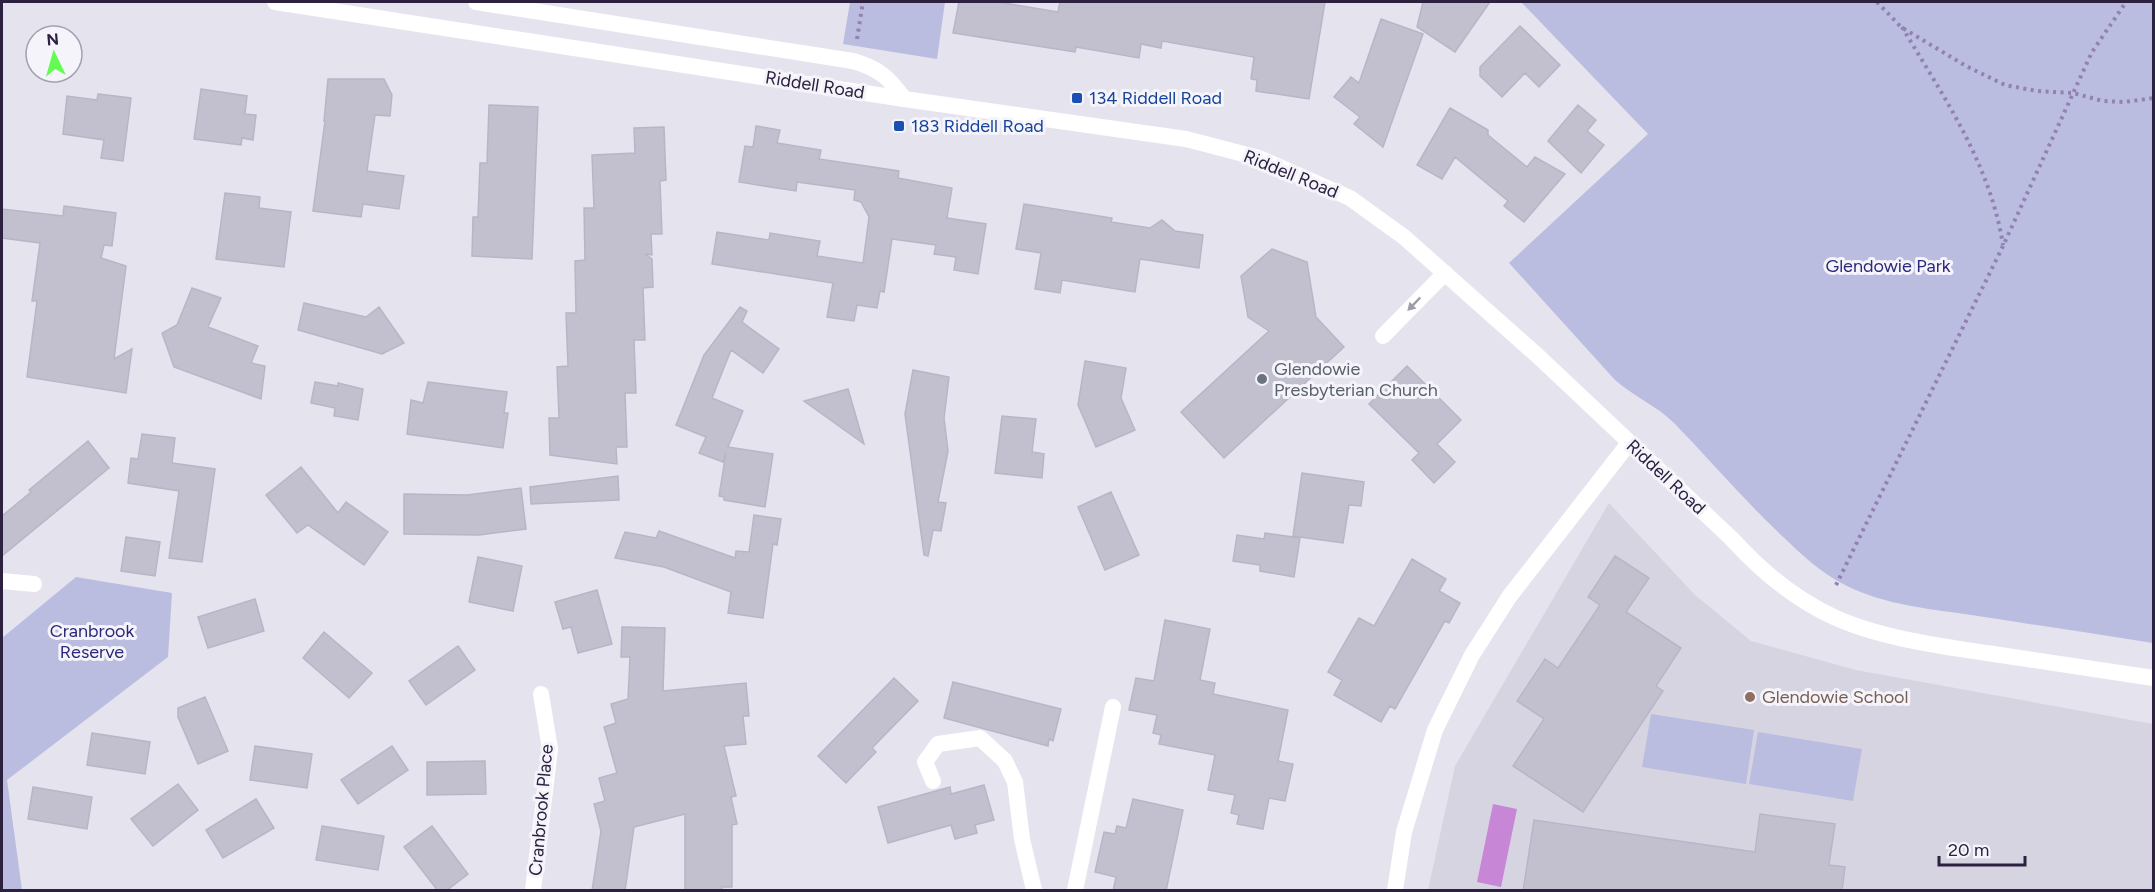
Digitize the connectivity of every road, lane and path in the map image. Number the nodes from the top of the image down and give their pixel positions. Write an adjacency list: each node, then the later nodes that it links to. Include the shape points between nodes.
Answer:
1 (275, 2): 10 (street, Riddell Road)
2 (476, 2): 7 (street)
3 (863, 2): 7 (path)
4 (1877, 2): 6 (path)
5 (2126, 2): 8 (path, via 2092,52)
6 (1901, 27): 8 (path, via 2005,85); 11 (path, via 1976,155 1999,221)
7 (853, 61): 10 (street, via 888,77)
8 (2073, 93): 9 (path, via 2113,101); 11 (path)
9 (2154, 98)
10 (904, 99): 12 (street, Riddell Road, via 1186,140 1259,158 1350,198)
11 (2003, 246): 17 (path)
12 (1445, 273): 13 (street, one-way to 13); 14 (street, Riddell Road)
13 (1383, 336)
14 (1629, 443): 18 (street, Riddell Road, via 1758,567 1805,602 1838,619 1946,647); 25 (street, via 1509,597 1472,655 1435,730 1404,832)
15 (2, 580): 16 (street)
16 (34, 584)
17 (1836, 585)
18 (2154, 678)
19 (542, 694): 22 (street, Cranbrook Place, via 550,749)
20 (1113, 707): 24 (street)
21 (933, 781): 23 (street, via 925,762 938,744 980,738 1005,761 1015,782)
22 (533, 891)
23 (1034, 891)
24 (1076, 891)
25 (1395, 891)

